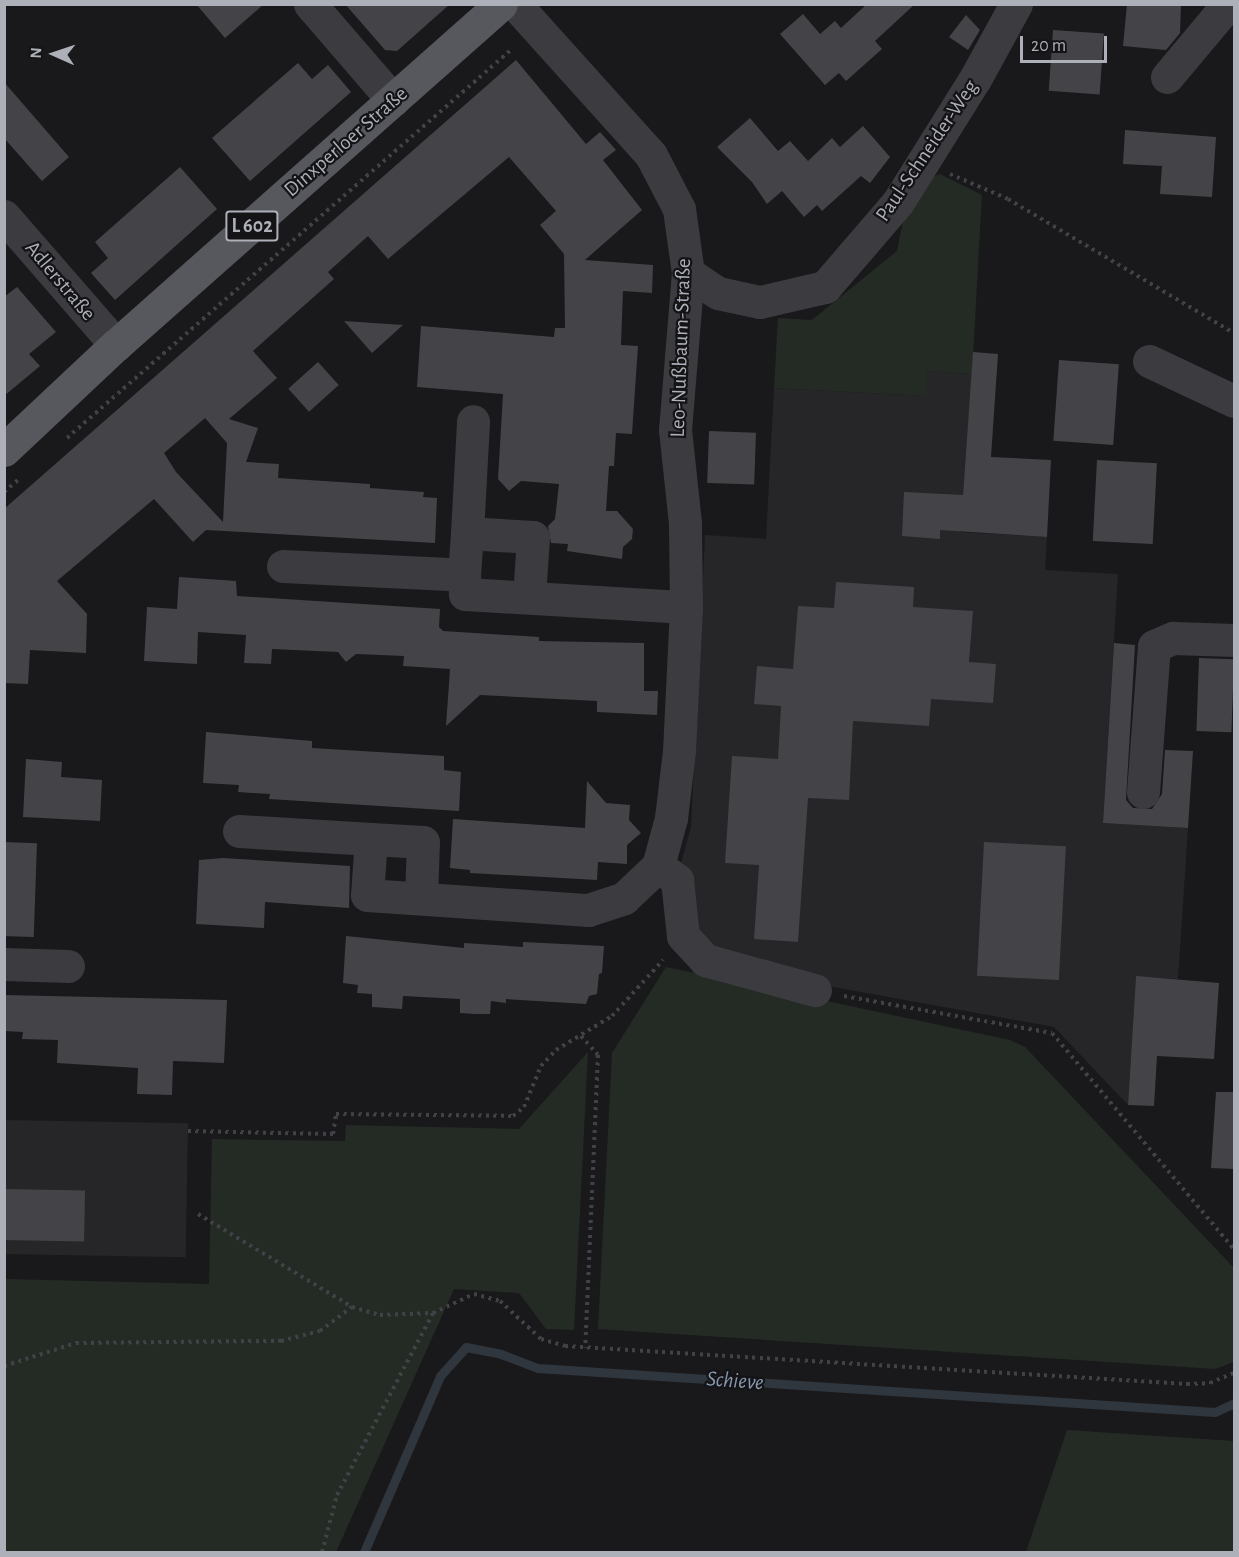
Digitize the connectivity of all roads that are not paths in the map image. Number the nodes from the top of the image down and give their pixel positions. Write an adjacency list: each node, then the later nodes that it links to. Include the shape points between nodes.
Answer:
1 (310, 4): 7 (street)
2 (501, 4): 7 (main road, Dinxperloer Straße / L 602)
3 (515, 4): 9 (street, Leo-Nußbaum-Straße, via 651,155 679,209)
4 (1016, 4): 9 (street, Paul-Schneider-Weg, via 898,202 825,287 760,302 718,293)
5 (1228, 4): 6 (street)
6 (1167, 77)
7 (393, 100): 10 (main road, Dinxperloer Straße / L 602)
8 (4, 216): 10 (street, Adlerstraße)
9 (688, 273): 19 (street, Leo-Nußbaum-Straße, via 675,430 685,523)
10 (116, 345): 14 (main road, Dinxperloer Straße / L 602)
11 (1149, 361): 12 (street)
12 (1234, 401)
13 (473, 421): 15 (street)
14 (4, 450)
15 (467, 533): 17 (street); 18 (street, via 533,537)
16 (283, 566): 17 (street)
17 (464, 575): 18 (street, via 465,594)
18 (529, 597): 19 (street)
19 (686, 607): 24 (street, Leo-Nußbaum-Straße, via 679,751 671,818)
20 (1234, 640): 21 (street, via 1173,638 1154,646)
21 (1143, 792)
22 (238, 831): 23 (street)
23 (371, 839): 25 (street, via 423,842); 25 (street, via 367,895)
24 (658, 866): 25 (street, via 624,898 588,910); 28 (street, via 677,880 683,936 705,960)
25 (421, 898)
26 (4, 964): 27 (street)
27 (68, 966)
28 (815, 990)

